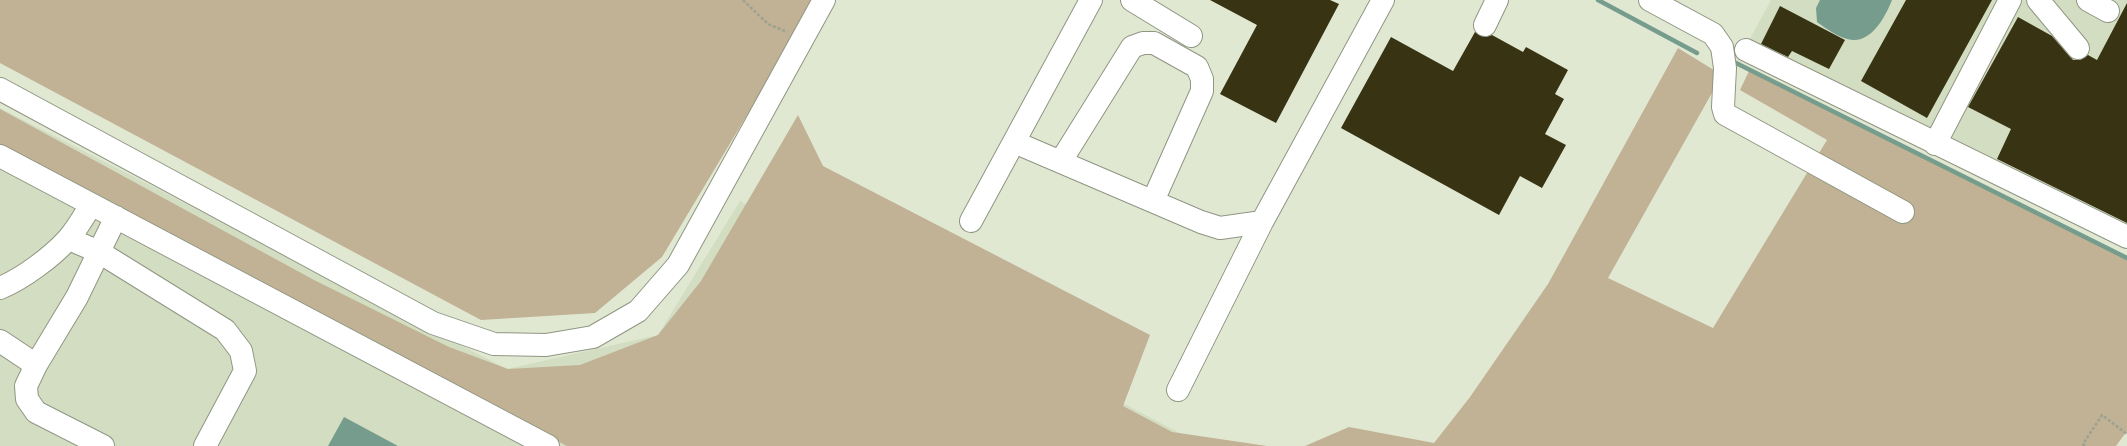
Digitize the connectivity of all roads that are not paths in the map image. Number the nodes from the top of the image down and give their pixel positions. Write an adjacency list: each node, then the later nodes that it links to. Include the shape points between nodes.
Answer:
1 (824, 0): 15 (street, via 678,266 638,312 593,337 546,345 494,344 433,323)
2 (1091, 0): 16 (street)
3 (1132, 0): 12 (street)
4 (1382, 0): 25 (street)
5 (1497, 0): 11 (street)
6 (1650, 0): 22 (street, via 1713,34 1722,47 1725,68 1725,114)
7 (2010, 0): 17 (street)
8 (2038, 0): 13 (street)
9 (2088, 0): 10 (street)
10 (2108, 11)
11 (1485, 26)
12 (1191, 36)
13 (2078, 48)
14 (1746, 50): 17 (street)
15 (0, 89)
16 (1014, 142): 19 (street); 24 (street)
17 (1935, 144): 26 (street)
18 (0, 156): 21 (street)
19 (1061, 161): 20 (street); 20 (street, via 1132,47 1154,43 1197,67 1202,79 1202,91)
20 (1152, 201): 25 (street, via 1220,228)
21 (91, 205): 23 (street); 27 (street)
22 (1903, 212)
23 (116, 218): 28 (street); 35 (street)
24 (971, 221)
25 (1262, 222): 32 (street)
26 (2127, 237)
27 (68, 239): 28 (street); 29 (street, via 40,264)
28 (99, 252): 31 (street, via 77,297); 34 (street, via 225,330 241,351 245,371)
29 (0, 288)
30 (0, 341): 31 (street)
31 (36, 365): 33 (street, via 26,386 27,399 36,412)
32 (1178, 390)
33 (103, 446)
34 (205, 446)
35 (548, 446)

